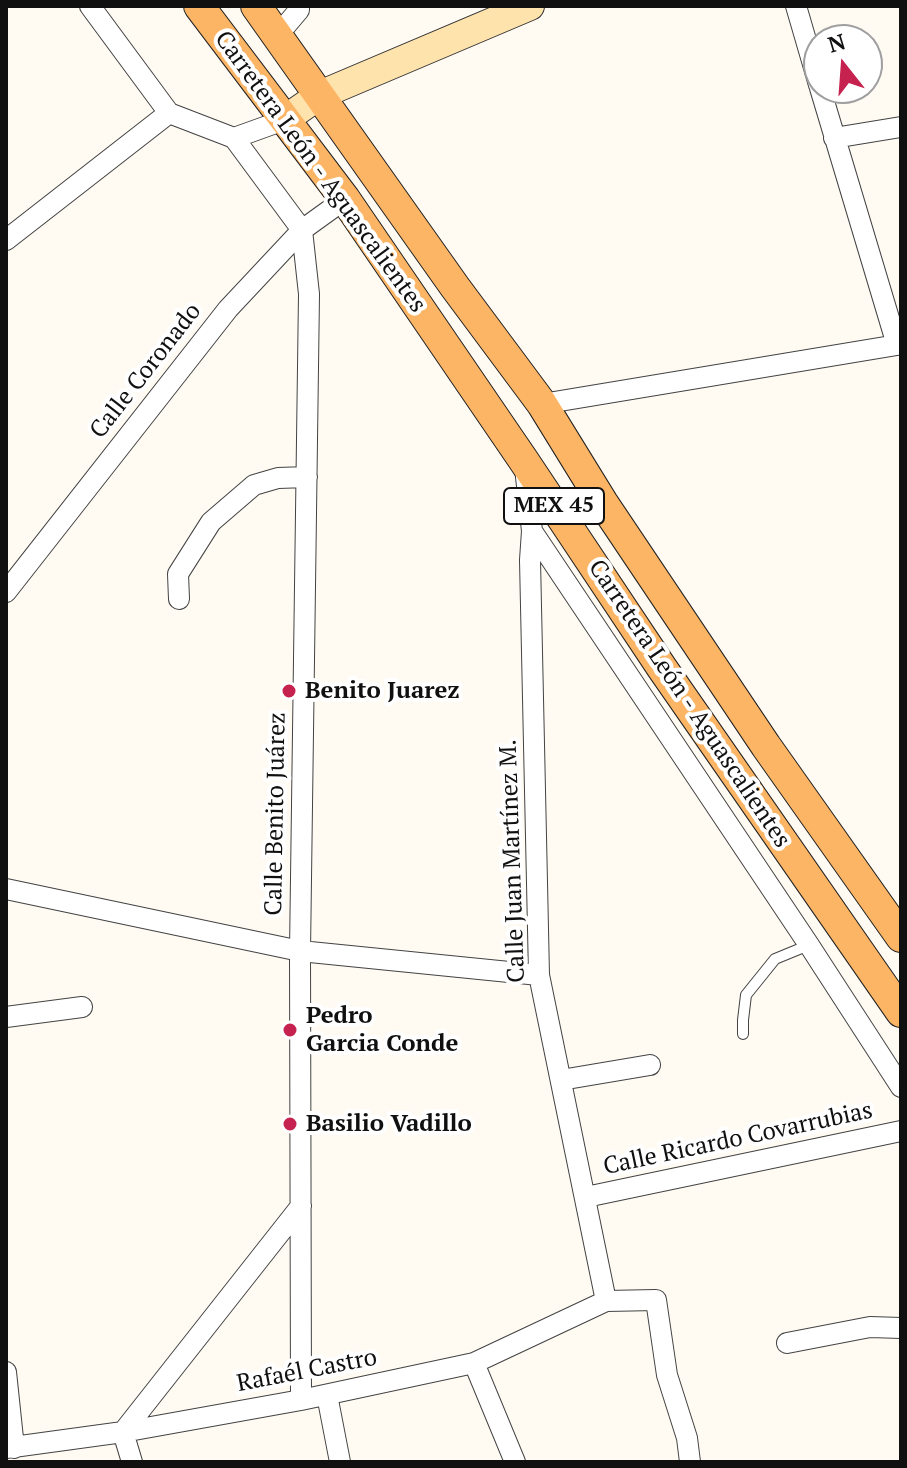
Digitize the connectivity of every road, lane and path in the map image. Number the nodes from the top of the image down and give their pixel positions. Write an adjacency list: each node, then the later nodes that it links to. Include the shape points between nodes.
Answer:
1 (90, 6): 11 (street)
2 (199, 6): 12 (main road, Carretera León - Aguascalientes / MEX 45)
3 (256, 6): 8 (main road, Carretera León - Aguascalientes / MEX 45)
4 (299, 6): 8 (street)
5 (530, 6): 9 (street)
6 (796, 6): 7 (street)
7 (803, 31)
8 (277, 36): 9 (main road, Carretera León - Aguascalientes / MEX 45)
9 (320, 95): 12 (street); 20 (main road, Carretera León - Aguascalientes / MEX 45)
10 (824, 104): 15 (street)
11 (169, 113): 14 (street); 18 (street)
12 (284, 120): 14 (street); 16 (main road, Carretera León - Aguascalientes / MEX 45)
13 (901, 127): 15 (street)
14 (234, 138): 17 (street)
15 (834, 138): 19 (street)
16 (345, 199): 17 (street, Calle Coronado); 21 (main road, Carretera León - Aguascalientes / MEX 45)
17 (302, 230): 22 (street, Calle Benito Juárez, via 309,294); 24 (street, Calle Coronado, via 228,309)
18 (6, 240)
19 (899, 344): 20 (street)
20 (542, 404): 27 (main road, Carretera León - Aguascalientes / MEX 45, via 766,746)
21 (524, 461): 23 (street, Calle Juan Martínez M.); 32 (main road, Carretera León - Aguascalientes / MEX 45)
22 (307, 477): 25 (street, via 254,485 211,522 178,574); 29 (street, Calle Benito Juárez)
23 (532, 531): 28 (street); 30 (street, Calle Juan Martínez M.)
24 (7, 587)
25 (179, 599)
26 (6, 889): 29 (street)
27 (901, 937)
28 (809, 945): 34 (lane, via 775,959 746,995); 37 (street)
29 (300, 951): 30 (street); 40 (street, Calle Benito Juárez)
30 (539, 975): 36 (street, Calle Juan Martínez M.)
31 (82, 1007): 33 (street)
32 (901, 1012)
33 (6, 1017)
34 (743, 1034)
35 (650, 1065): 36 (street)
36 (561, 1080): 39 (street, Calle Juan Martínez M.)
37 (901, 1087)
38 (901, 1131): 39 (street, Calle Ricardo Covarrubias)
39 (586, 1197): 41 (street, Calle Juan Martínez M.)
40 (301, 1206): 47 (street, Calle Benito Juárez); 48 (street)
41 (606, 1301): 44 (street, Rafaél Castro); 53 (street, via 656,1300 667,1375)
42 (901, 1328): 43 (street, via 870,1327)
43 (787, 1343)
44 (474, 1363): 46 (street, Rafaél Castro); 52 (street)
45 (6, 1372): 49 (street)
46 (327, 1395): 47 (street, Rafaél Castro); 51 (street)
47 (301, 1400): 48 (street, Rafaél Castro)
48 (123, 1432): 49 (street, Rafaél Castro); 50 (street)
49 (10, 1448)
50 (132, 1462)
51 (340, 1462)
52 (515, 1462)
53 (690, 1462)

